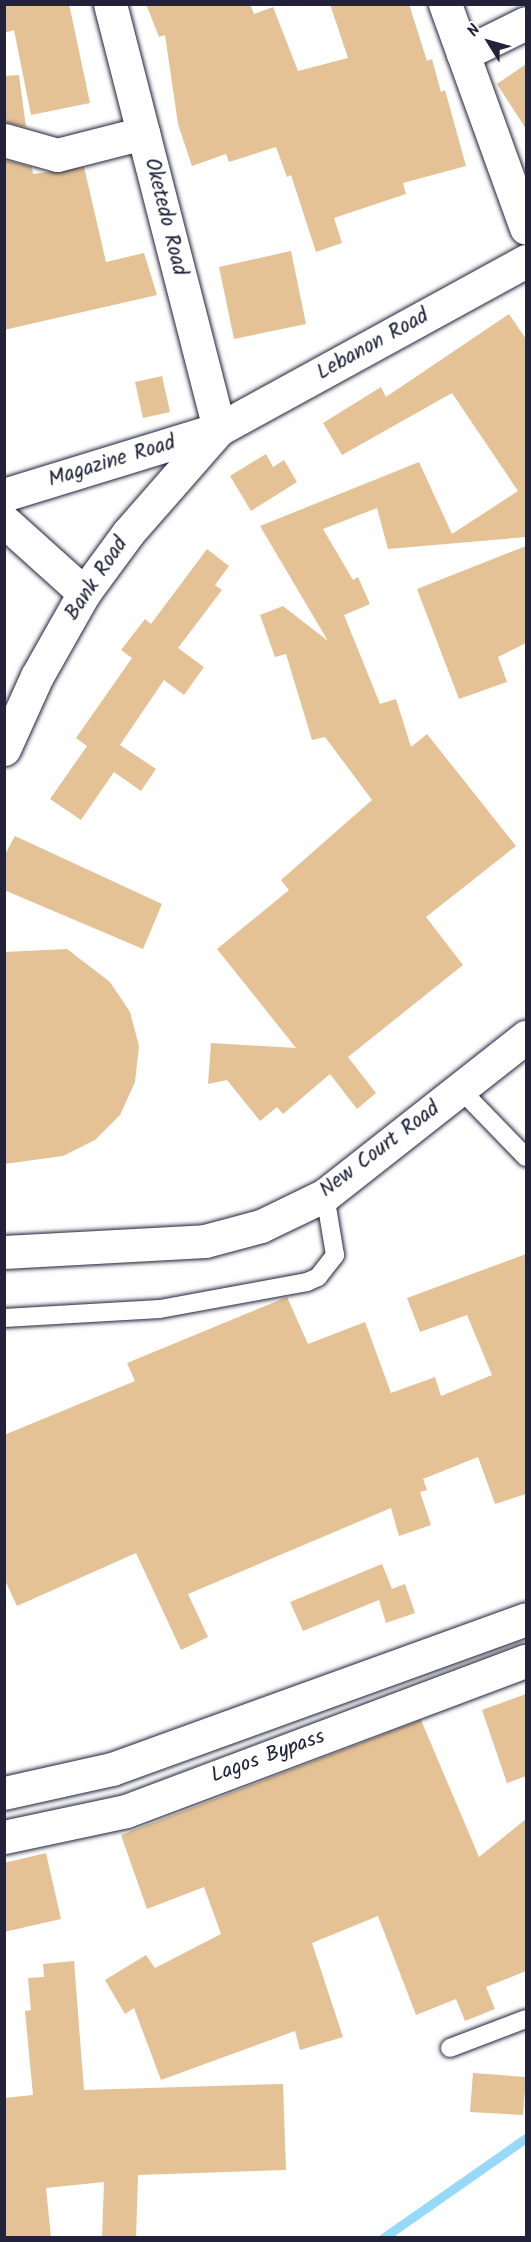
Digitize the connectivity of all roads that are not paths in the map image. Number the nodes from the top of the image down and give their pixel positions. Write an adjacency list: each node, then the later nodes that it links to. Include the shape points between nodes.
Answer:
1 (111, 4): 5 (street, Oketedo Road)
2 (446, 4): 4 (street)
3 (526, 23): 4 (street)
4 (463, 54): 7 (street)
5 (143, 133): 6 (street, via 57,155); 9 (street, Oketedo Road)
6 (4, 140)
7 (526, 228)
8 (526, 261): 9 (street, Lebanon Road)
9 (219, 429): 10 (street, Magazine Road); 12 (street, Bank Road, via 128,533)
10 (4, 495)
11 (4, 521): 12 (street)
12 (84, 593): 13 (street, Bank Road, via 37,676)
13 (4, 749)
14 (526, 1036): 15 (street, New Court Road)
15 (460, 1089): 16 (lane); 17 (street, New Court Road)
16 (526, 1157)
17 (325, 1195): 18 (street, New Court Road, via 261,1226 205,1241); 19 (lane, via 335,1255 318,1277 308,1282 160,1309)
18 (4, 1252)
19 (4, 1318)
20 (526, 1619): 22 (street, Lagos Bypass)
21 (526, 1661): 24 (street, Lagos Bypass)
22 (112, 1769): 23 (street, Lagos Bypass); 24 (street)
23 (4, 1793)
24 (126, 1811): 25 (street, Lagos Bypass)
25 (4, 1838)
26 (526, 2019): 27 (lane)
27 (450, 2048)

